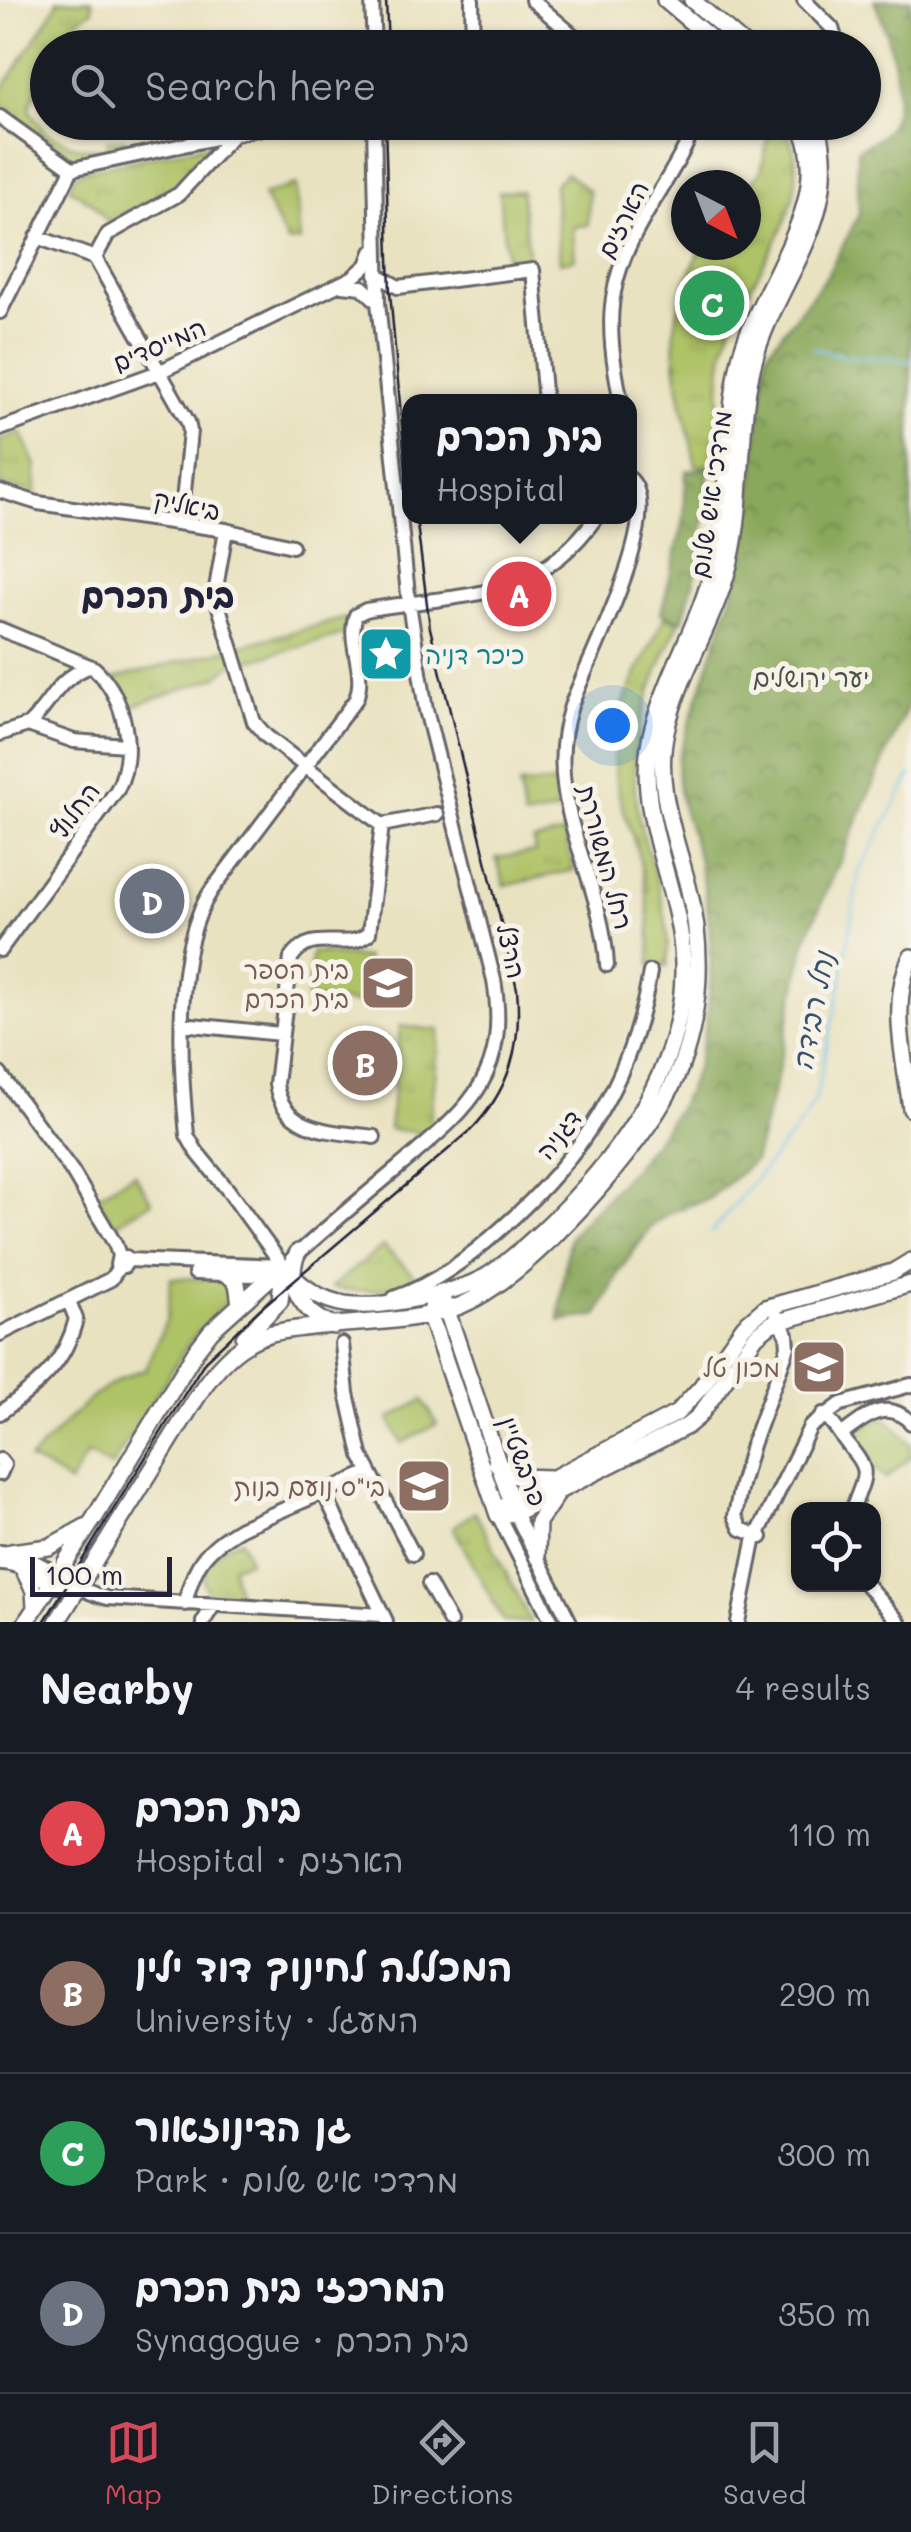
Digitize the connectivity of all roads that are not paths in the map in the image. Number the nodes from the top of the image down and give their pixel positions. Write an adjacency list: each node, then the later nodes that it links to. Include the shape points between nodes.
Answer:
1 (372, 0): 7 (street)
2 (472, 0): 8 (street)
3 (532, 0): 9 (street)
4 (665, 0): 10 (main road)
5 (692, 0): 11 (main road)
6 (804, 0): 12 (street)
7 (373, 30)
8 (472, 30)
9 (567, 30)
10 (700, 30)
11 (727, 30)
12 (833, 30)
13 (0, 117): 14 (street)
14 (30, 139)
15 (32, 140): 22 (street)
16 (206, 140): 22 (street)
17 (228, 140): 25 (street, via 179,194 108,234)
18 (371, 140): 24 (street, הרצל)
19 (686, 140): 32 (street, הארזים, via 617,278 612,325)
20 (808, 140): 66 (main road, מרדכי איש שלום, via 805,205 739,363 719,543 661,702 646,764 649,811 684,966 669,1051 632,1125 563,1211 486,1277)
21 (811, 140): 67 (main road, מרדכי איש שלום, via 823,179 813,227 752,368 731,558 662,751 665,804 696,922 688,1041 666,1097 608,1179)
22 (72, 169): 23 (street)
23 (37, 237): 25 (street); 29 (street)
24 (375, 240): 26 (street, הרצל); 27 (street, המייסדים, via 362,271)
25 (95, 258): 30 (street)
26 (376, 274): 28 (street, הרצל); 31 (street, via 398,287 533,270)
27 (330, 290): 28 (street, via 357,285); 30 (street, המייסדים)
28 (378, 302): 42 (street, הרצל)
29 (0, 312)
30 (160, 372): 33 (street, המייסדים); 37 (street, via 190,431)
31 (544, 394)
32 (620, 394)
33 (0, 429)
34 (637, 486): 36 (street, רחל המשוררת)
35 (0, 491): 37 (street, ביאליק)
36 (637, 520)
37 (180, 522): 40 (street, ביאליק)
38 (591, 524): 42 (street, via 541,572 486,593)
39 (636, 524): 53 (street, רחל המשוררת, via 623,584 572,702 562,750 564,798 604,930)
40 (226, 530): 41 (street); 48 (street, ביאליק, via 215,594 248,708 266,736)
41 (292, 546)
42 (409, 604): 48 (street, via 356,615 359,692); 60 (street, הרצל, via 426,710 494,980 496,1042 484,1078 458,1117)
43 (0, 629): 44 (street, החלוץ)
44 (90, 666): 45 (street, via 61,683); 47 (street, החלוץ, via 120,704)
45 (28, 725): 46 (street); 47 (street, via 74,740)
46 (0, 734)
47 (125, 745): 51 (street, החלוץ, via 117,790)
48 (306, 766): 50 (street, ביאליק); 55 (street, via 201,908 187,961)
49 (437, 814): 50 (street)
50 (382, 825): 56 (street, via 369,933 362,940 316,941 296,950 288,965)
51 (0, 950)
52 (911, 957): 58 (main road, via 899,1011)
53 (607, 965)
54 (650, 972): 66 (street, דגניה, via 639,1026 594,1128 518,1214)
55 (182, 1024): 56 (street); 63 (street, via 190,1142)
56 (282, 1034): 59 (street, via 276,1084 284,1110 303,1125)
57 (0, 1074): 62 (street, via 72,1170)
58 (911, 1109)
59 (374, 1137)
60 (298, 1252): 63 (main road)
61 (911, 1261): 72 (main road)
62 (123, 1262): 63 (street); 64 (street, via 145,1270); 68 (street, via 111,1280)
63 (279, 1266): 64 (street); 66 (main road, via 343,1305 367,1306); 69 (main road); 74 (main road, via 308,1309); 79 (main road, via 280,1301)
64 (228, 1274): 69 (main road, via 237,1283)
65 (911, 1284): 72 (main road)
66 (438, 1286): 70 (main road, פרבשטיין); 71 (main road)
67 (483, 1294): 70 (main road, מרדכי איש שלום); 78 (main road)
68 (69, 1301): 75 (street); 81 (street, via 75,1325 58,1362)
69 (240, 1304): 94 (main road, via 195,1352)
70 (448, 1310): 71 (main road); 78 (main road, פרבשטיין)
71 (430, 1314): 73 (main road); 76 (main road, פרבשטיין)
72 (775, 1316): 89 (main road, via 699,1416); 95 (street, via 788,1340 736,1507)
73 (386, 1320): 74 (main road); 76 (main road, via 414,1325)
74 (334, 1326): 79 (main road, via 260,1336)
75 (0, 1334)
76 (438, 1342): 93 (main road, פרבשטיין)
77 (342, 1344): 87 (street)
78 (458, 1347): 86 (main road, פרבשטיין)
79 (225, 1360): 102 (main road)
80 (911, 1385): 82 (street)
81 (0, 1413)
82 (823, 1414): 84 (street); 95 (street, via 795,1452)
83 (911, 1423): 84 (street, via 900,1412 882,1410)
84 (841, 1435): 91 (street, via 865,1468)
85 (0, 1460): 88 (street)
86 (496, 1464): 89 (main road); 92 (main road, פרבשטיין)
87 (368, 1473): 90 (street); 96 (street)
88 (0, 1474)
89 (559, 1484): 92 (main road); 98 (main road, via 535,1533)
90 (324, 1493): 104 (street, via 224,1538 195,1568); 107 (street)
91 (855, 1502)
92 (513, 1507): 93 (main road); 98 (street, פרבשטיין)
93 (498, 1515): 112 (street, פרבשטיין)
94 (95, 1517): 97 (main road, via 56,1544); 100 (main road)
95 (759, 1534): 114 (street); 115 (street)
96 (412, 1554)
97 (4, 1556): 99 (street); 100 (street)
98 (537, 1556): 113 (street, פרבשטיין)
99 (22, 1567): 100 (street); 106 (main road)
100 (53, 1579): 102 (street); 106 (main road)
101 (429, 1584): 111 (street)
102 (79, 1588): 104 (street, via 107,1598); 109 (main road)
103 (873, 1592): 116 (street)
104 (185, 1604): 105 (street)
105 (213, 1606): 107 (street); 110 (street)
106 (35, 1607): 108 (main road)
107 (384, 1619)
108 (26, 1622)
109 (57, 1622)
110 (203, 1622)
111 (450, 1622)
112 (552, 1622)
113 (570, 1622)
114 (738, 1622)
115 (746, 1622)
116 (899, 1622)

